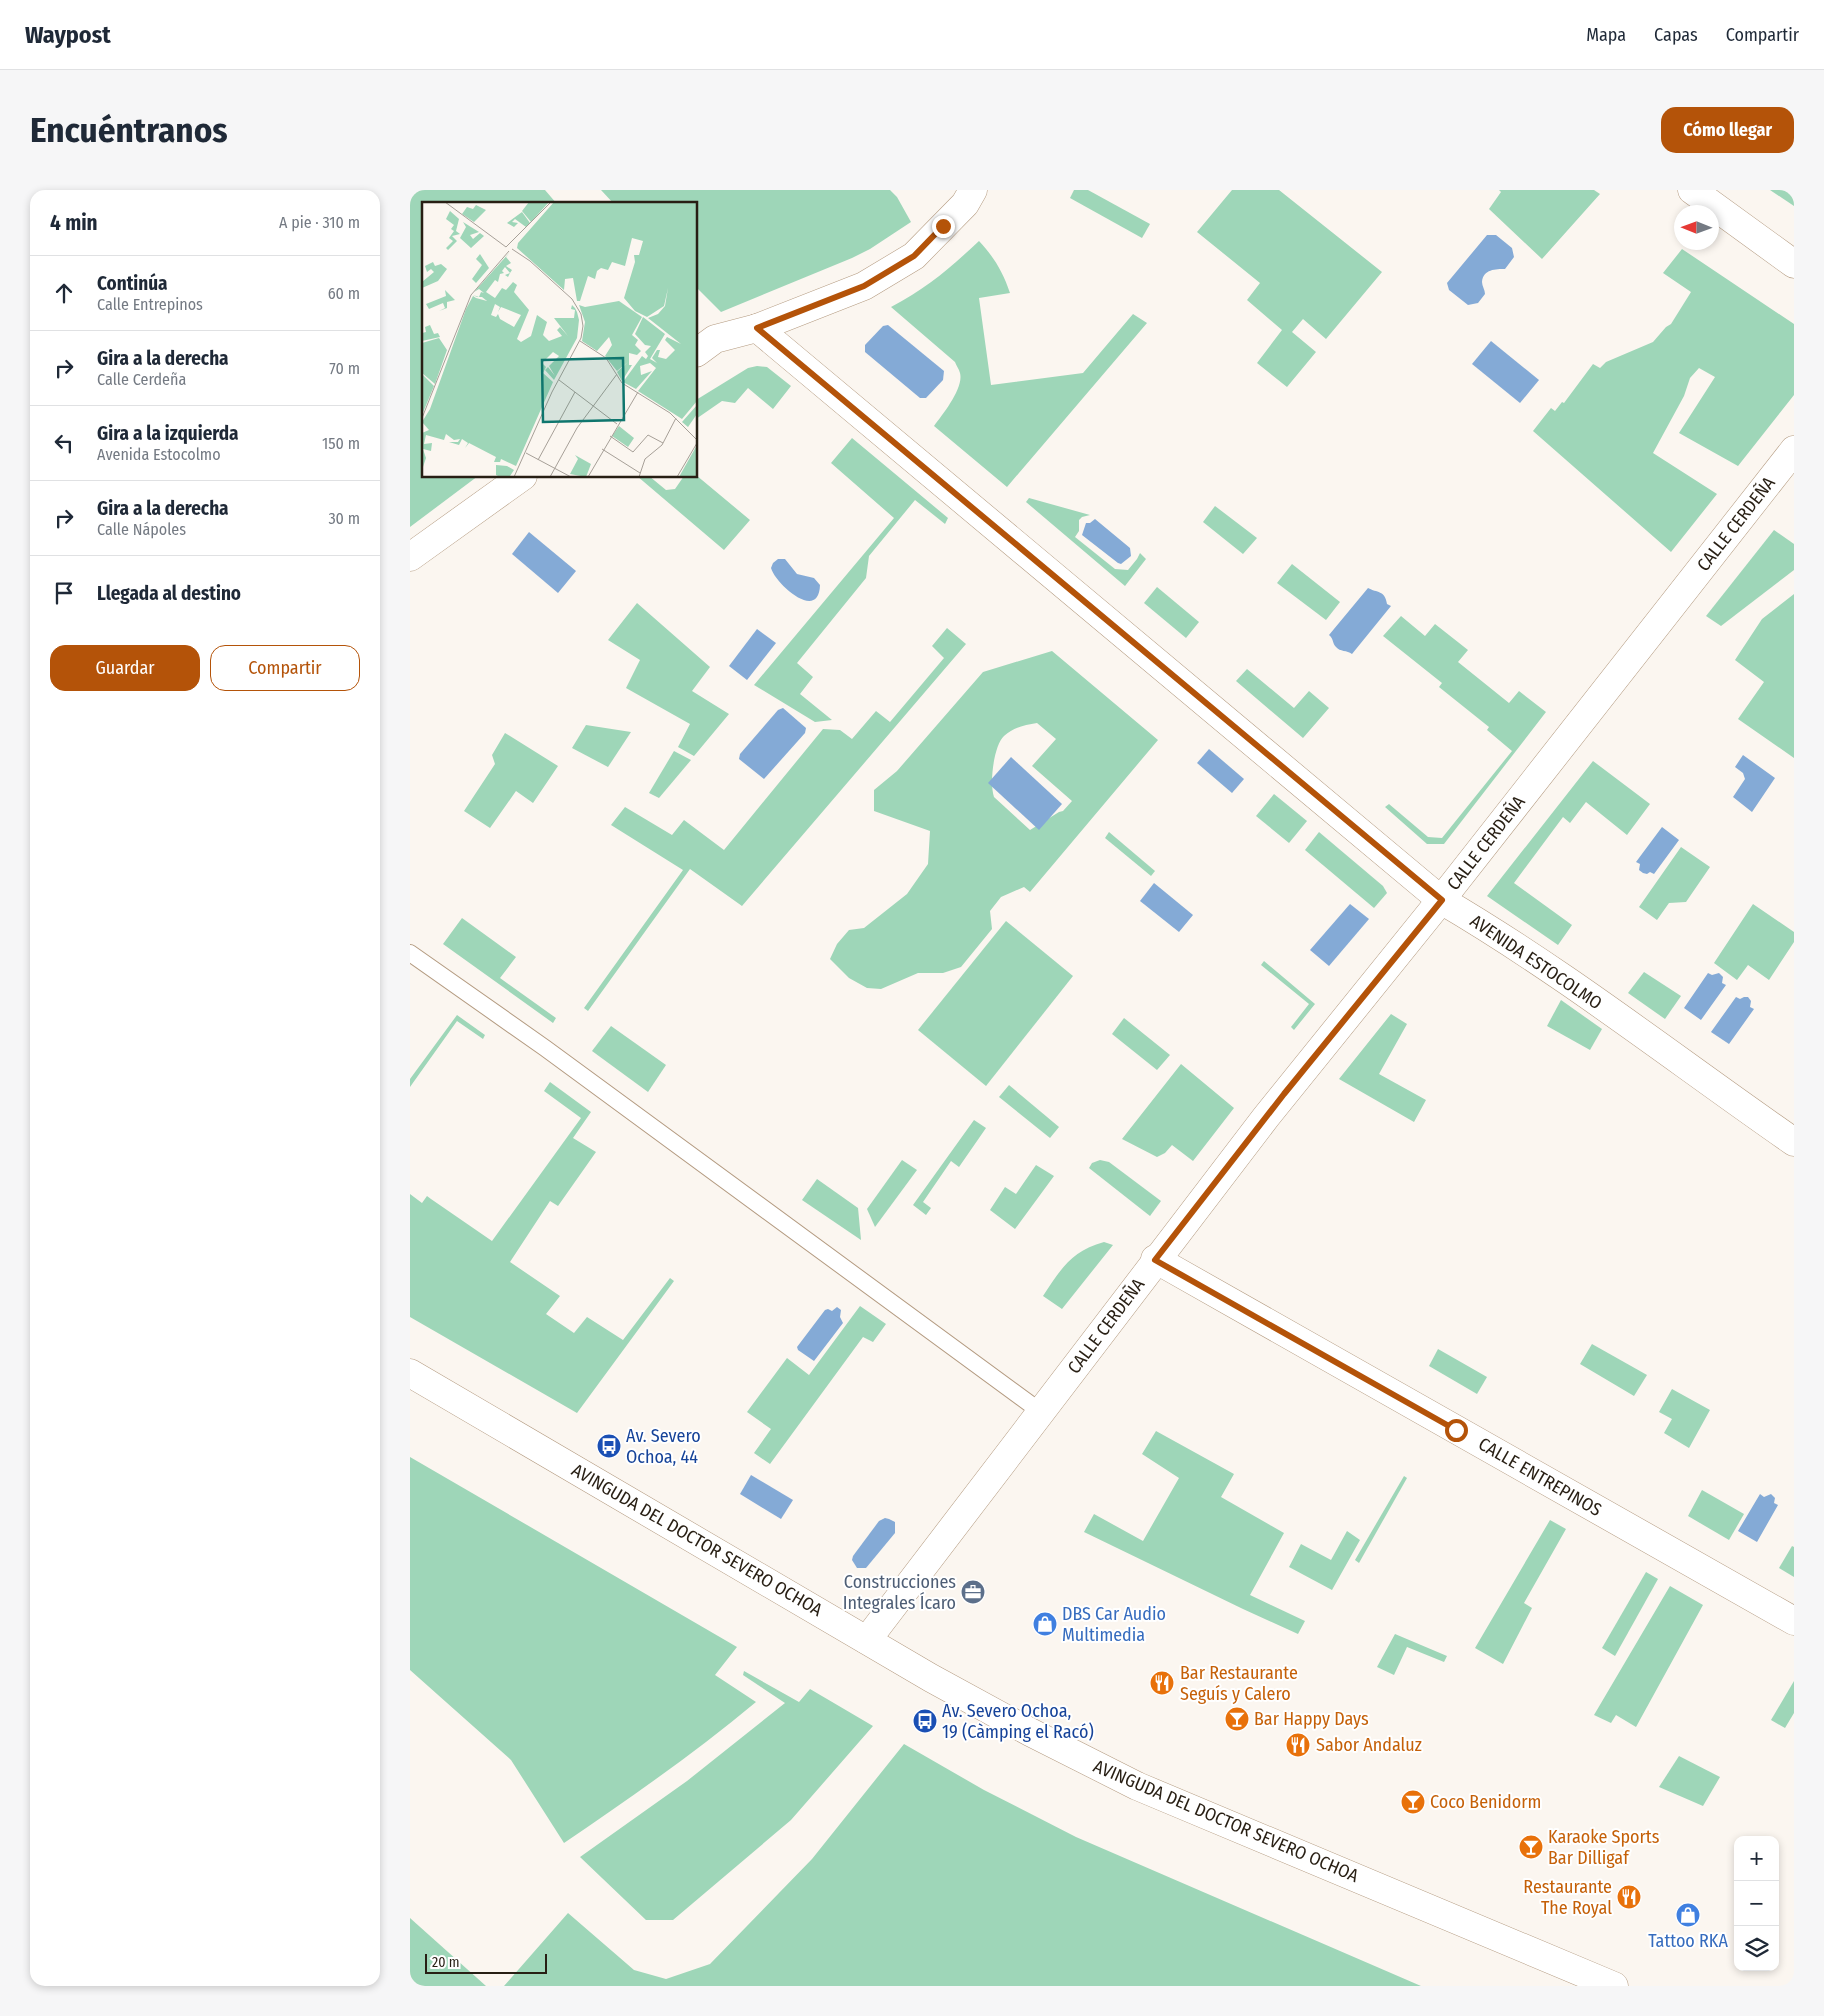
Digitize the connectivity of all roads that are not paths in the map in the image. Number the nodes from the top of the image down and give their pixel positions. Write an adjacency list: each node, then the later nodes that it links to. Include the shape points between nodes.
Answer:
1 (973, 190): 4 (street, via 965,204 914,256 864,286)
2 (1692, 190): 3 (street)
3 (1794, 264)
4 (757, 328): 5 (street, via 715,339); 9 (street, AVENIDA ESTOCOLMO)
5 (698, 352)
6 (1794, 450): 9 (street, CALLE CERDEÑA)
7 (520, 478): 8 (street)
8 (410, 557)
9 (1442, 900): 11 (street, AVENIDA ESTOCOLMO, via 1614,1014); 12 (street, CALLE CERDEÑA, via 1282,1096)
10 (410, 953): 14 (lane, via 545,1048)
11 (1794, 1142)
12 (1155, 1260): 14 (street, CALLE CERDEÑA); 15 (street, CALLE ENTREPINOS)
13 (410, 1373): 16 (street, AVINGUDA DEL DOCTOR SEVERO OCHOA)
14 (1041, 1412): 16 (street, CALLE CERDEÑA)
15 (1794, 1621)
16 (867, 1640): 17 (street, AVINGUDA DEL DOCTOR SEVERO OCHOA, via 1030,1732 1136,1786)
17 (1614, 1986)

